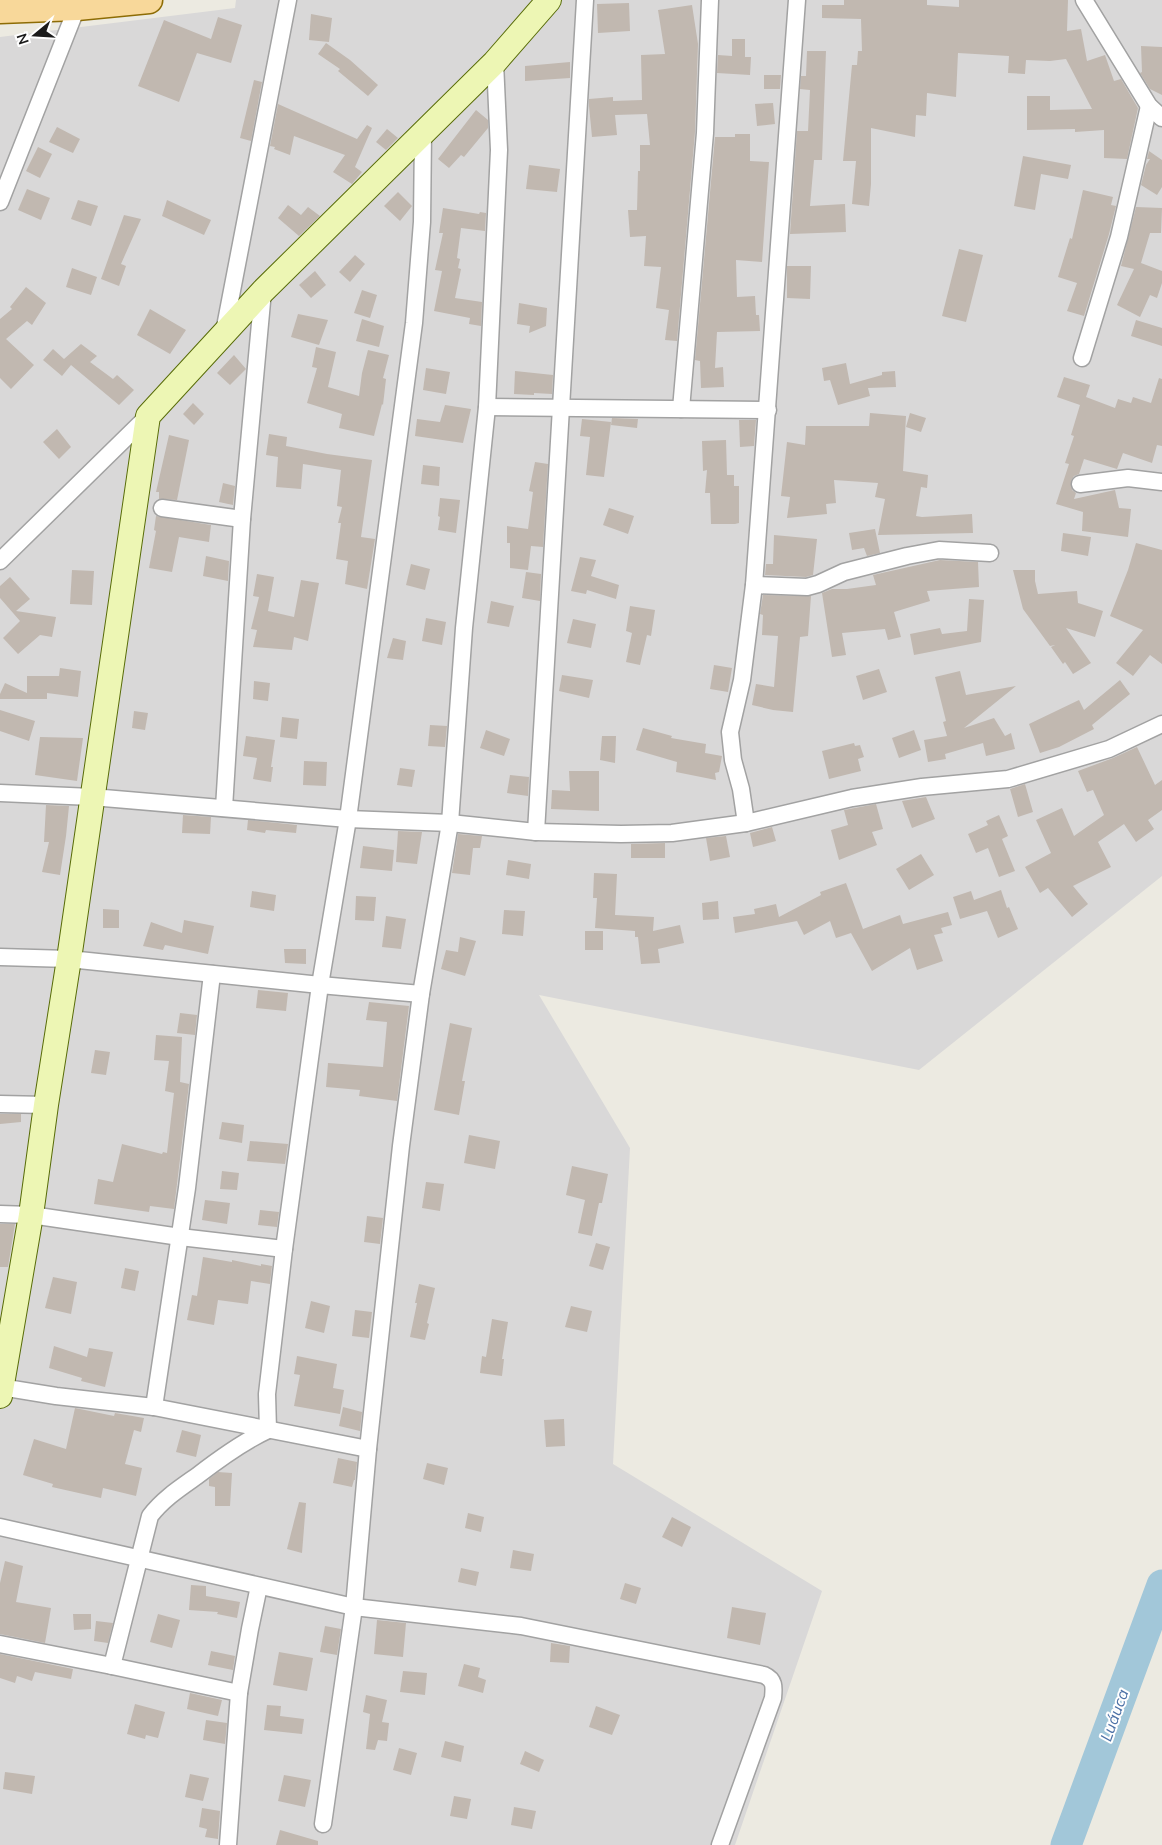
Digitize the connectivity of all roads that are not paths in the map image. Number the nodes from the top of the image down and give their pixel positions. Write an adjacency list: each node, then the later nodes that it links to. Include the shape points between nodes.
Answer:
1 (149, 0): 8 (main road)
2 (288, 0): 16 (street)
3 (549, 0): 10 (street)
4 (585, 0): 19 (street)
5 (710, 0): 20 (street, via 705,133)
6 (797, 0): 21 (street)
7 (1084, 0): 11 (street)
8 (78, 7): 9 (main road); 14 (street)
9 (0, 10)
10 (495, 62): 13 (street); 18 (street, via 499,150)
11 (1149, 106): 12 (street); 17 (street, via 1120,237)
12 (1162, 118)
13 (423, 133): 15 (street); 34 (street, via 422,222 414,323)
14 (0, 202)
15 (263, 291): 16 (street); 26 (street)
16 (224, 332): 22 (street)
17 (1082, 358)
18 (487, 408): 19 (street); 35 (street, via 464,628)
19 (562, 409): 20 (street); 37 (street)
20 (680, 409): 21 (street)
21 (768, 410): 29 (street)
22 (148, 416): 28 (street); 32 (street)
23 (1162, 482): 24 (street, via 1128,478)
24 (1080, 484)
25 (162, 508): 26 (street)
26 (242, 519): 33 (street)
27 (990, 553): 29 (street, via 939,550 844,572 818,584)
28 (0, 560)
29 (754, 585): 36 (street, via 742,680 730,732)
30 (1162, 724): 36 (street, via 1109,749 1008,779 922,787 861,797)
31 (0, 793): 32 (street)
32 (92, 798): 33 (street); 39 (street)
33 (224, 808): 34 (street)
34 (348, 819): 35 (street); 41 (street)
35 (450, 823): 37 (street); 42 (street)
36 (746, 824): 37 (street, via 672,833)
37 (536, 832)
38 (0, 957): 39 (street)
39 (69, 959): 40 (street); 44 (street)
40 (212, 974): 41 (street); 47 (street)
41 (320, 985): 42 (street); 48 (street)
42 (421, 994): 52 (street)
43 (0, 1104): 44 (street)
44 (46, 1105): 46 (street)
45 (0, 1214): 46 (street)
46 (31, 1215): 47 (street); 49 (street)
47 (180, 1237): 48 (street); 50 (street)
48 (284, 1249): 51 (street, via 268,1394)
49 (1, 1390): 50 (street)
50 (154, 1407): 51 (street)
51 (268, 1430): 52 (street); 54 (street, via 249,1439 159,1504 150,1516)
52 (368, 1449): 56 (street)
53 (0, 1527): 54 (street)
54 (140, 1558): 55 (street); 58 (street)
55 (259, 1586): 56 (street); 59 (street)
56 (354, 1606): 60 (street); 62 (street, via 521,1626 771,1678 773,1698)
57 (0, 1644): 58 (street)
58 (112, 1666): 59 (street)
59 (239, 1693): 61 (street)
60 (323, 1824)
61 (228, 1845)
62 (720, 1845)

